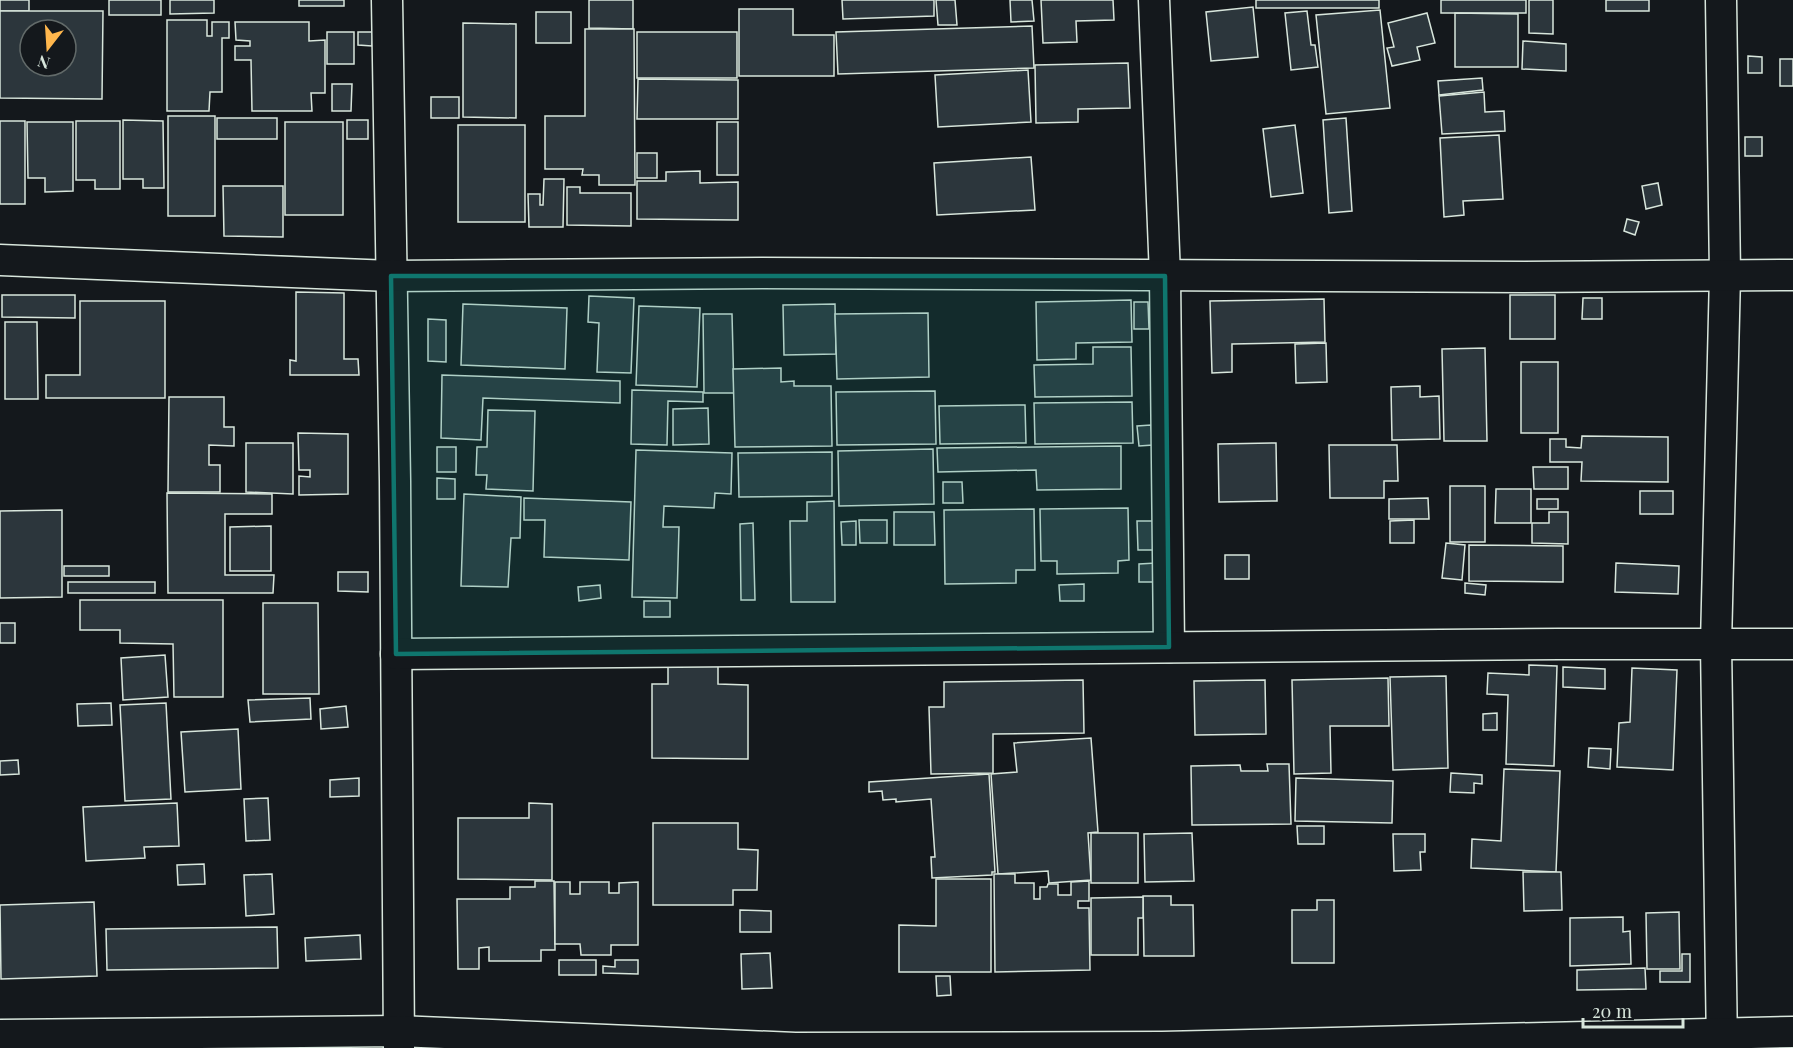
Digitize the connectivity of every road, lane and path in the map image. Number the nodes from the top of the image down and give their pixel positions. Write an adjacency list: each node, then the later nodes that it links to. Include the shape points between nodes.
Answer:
1 (387, 0): 7 (street)
2 (1154, 0): 8 (street)
3 (1721, 0): 5 (street)
4 (0, 260): 7 (street)
5 (1725, 275): 6 (street); 8 (street); 9 (street)
6 (1793, 275)
7 (391, 276): 8 (street); 12 (street)
8 (1165, 276): 11 (street)
9 (1716, 644): 10 (street); 11 (street); 16 (street)
10 (1793, 644)
11 (1169, 647): 12 (street)
12 (396, 654): 15 (street)
13 (1793, 1032): 16 (street)
14 (0, 1035): 15 (street)
15 (399, 1040): 17 (street)
16 (1722, 1041): 18 (street)
17 (795, 1048): 18 (street)
18 (1162, 1048)

